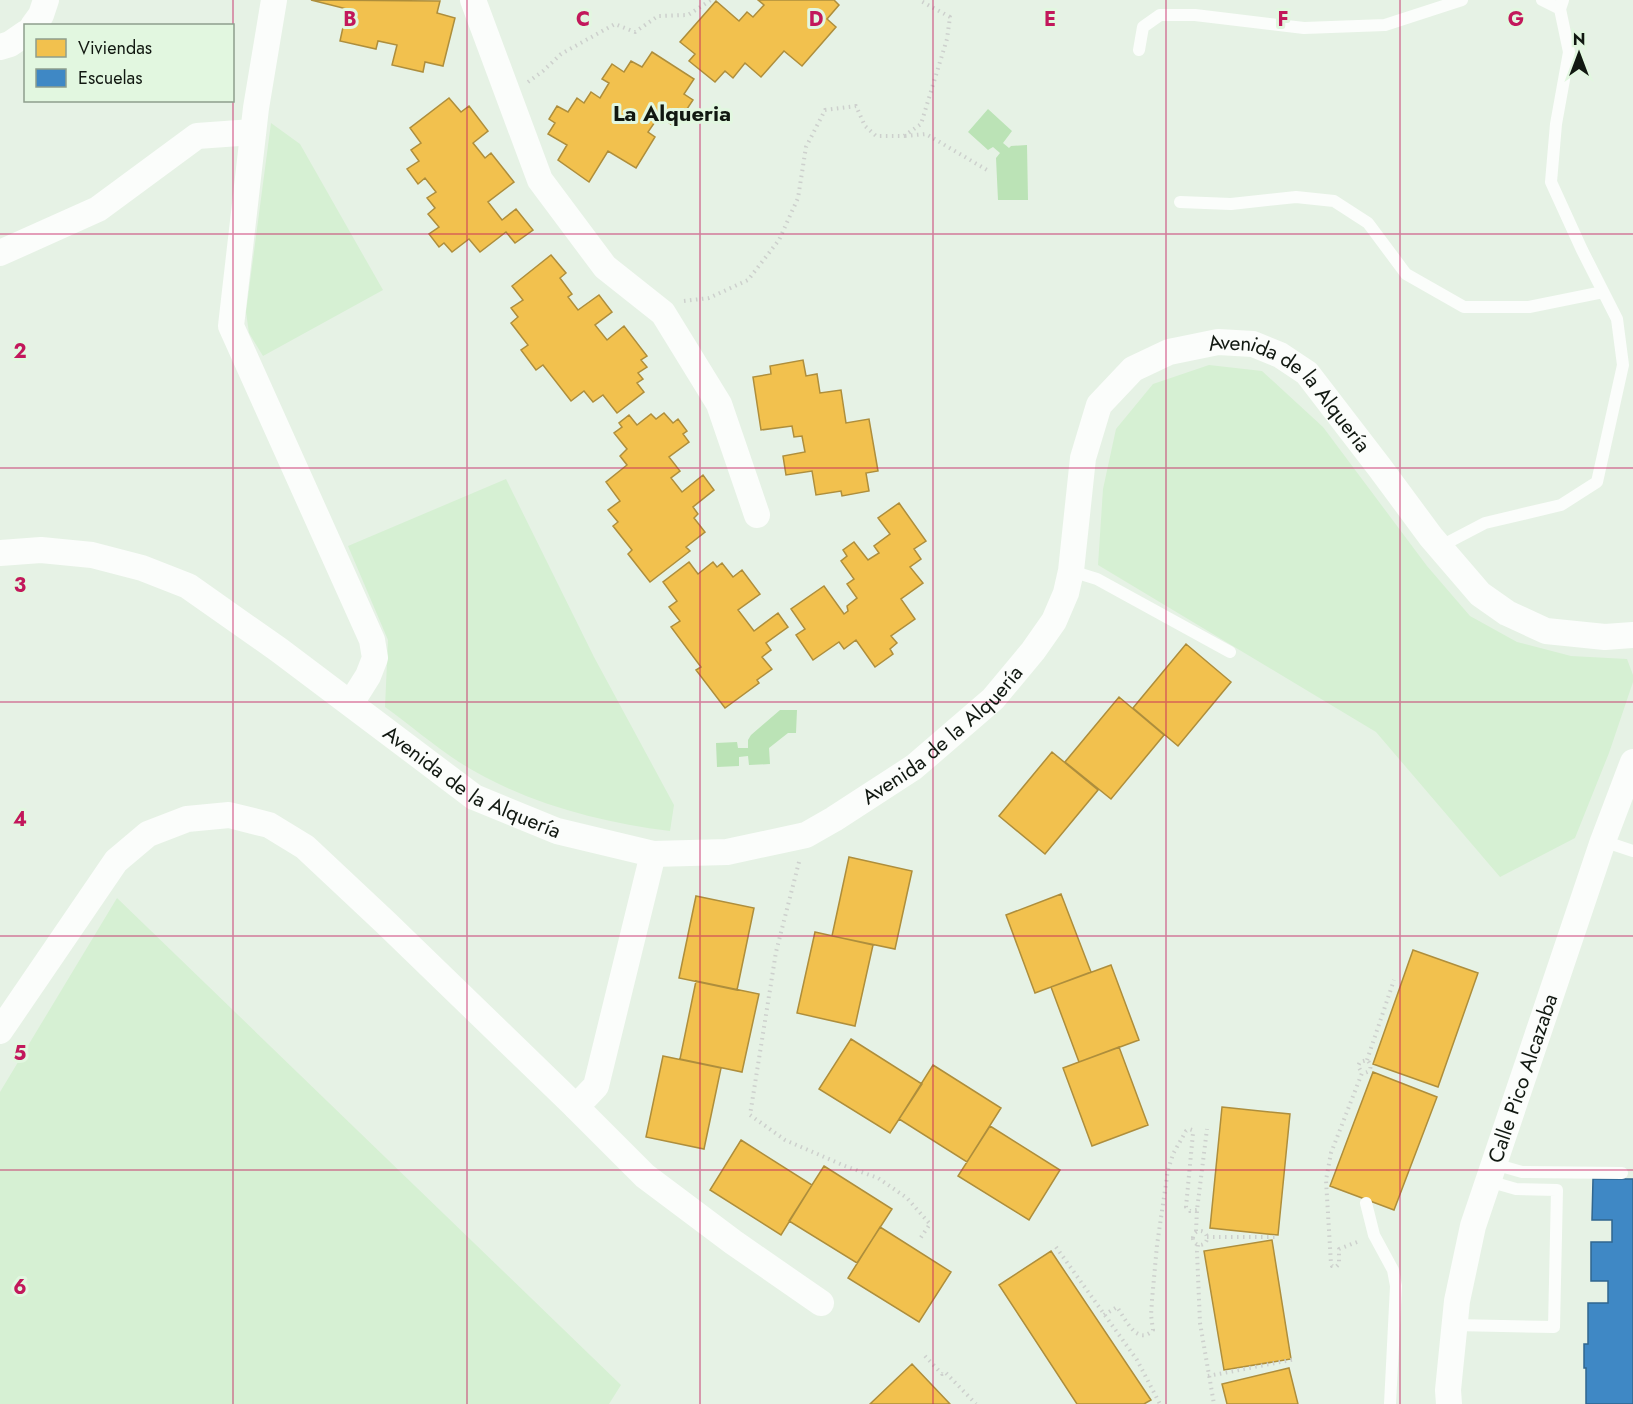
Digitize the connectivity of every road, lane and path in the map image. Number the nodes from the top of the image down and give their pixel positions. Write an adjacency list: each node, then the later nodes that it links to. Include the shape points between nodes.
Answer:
1 (46, 0): 9 (street)
2 (274, 0): 14 (street)
3 (473, 0): 20 (street, via 540,180 605,267)
4 (711, 0): 13 (path, via 688,15 658,16 635,33 615,24 561,54)
5 (919, 0): 15 (path, via 950,17 921,124)
6 (1462, 0): 12 (lane, via 1385,25 1304,28 1195,15 1160,15 1143,27)
7 (1542, 0): 8 (lane)
8 (1562, 4): 19 (lane, via 1569,52 1556,124 1551,182)
9 (34, 24)
10 (24, 34): 11 (street)
11 (0, 47)
12 (1139, 50)
13 (526, 83)
14 (254, 132): 18 (street, via 197,136 98,209); 27 (street, via 231,326 372,640 375,658)
15 (904, 136): 16 (path, via 926,135); 20 (path, via 876,136 865,126 856,106 825,110 806,147 798,198 779,240 748,280 709,298 674,302)
16 (987, 170)
17 (1180, 202): 19 (lane, via 1231,204 1296,198 1334,201 1368,223 1406,274 1464,307 1529,307)
18 (0, 253)
19 (1603, 292): 22 (lane, via 1617,319 1623,364 1597,482 1561,505 1485,523)
20 (663, 312): 21 (street, via 719,404)
21 (757, 515)
22 (1439, 547): 24 (street, Avenida de la Alquería, via 1307,374 1280,355 1253,344 1218,342 1169,352 1133,369 1100,405 1083,458); 25 (street, Avenida de la Alquería, via 1480,594 1507,613 1546,631 1605,637)
23 (0, 553): 27 (street, Avenida de la Alquería, via 41,550 92,555 188,586)
24 (1071, 571): 26 (lane, via 1096,579); 29 (street, Avenida de la Alquería, via 1054,621 993,699 914,767)
25 (1633, 635)
26 (1230, 652)
27 (351, 704): 32 (street, Avenida de la Alquería, via 474,796 557,831)
28 (1633, 762): 30 (street, Calle Pico Alcazaba)
29 (806, 835): 32 (street, Avenida de la Alquería, via 727,852); 47 (path, via 776,952 750,1115 785,1140 878,1178 907,1198 930,1224)
30 (1603, 841): 31 (lane); 39 (street, Calle Pico Alcazaba)
31 (1633, 851)
32 (653, 854): 37 (street, via 596,1086)
33 (1394, 980): 35 (path)
34 (0, 1031): 37 (street, via 116,861 148,834 187,819 229,815 269,825 305,847)
35 (1367, 1060): 36 (path, via 1358,1066); 36 (path, via 1370,1071)
36 (1362, 1072): 44 (path, via 1327,1166 1331,1265 1338,1265 1339,1249)
37 (576, 1107): 50 (street, via 645,1176)
38 (1208, 1130): 42 (path)
39 (1491, 1172): 40 (lane); 52 (street, Calle Pico Alcazaba, via 1473,1226); 52 (lane, via 1516,1189 1557,1190 1554,1327)
40 (1622, 1173)
41 (1366, 1203): 44 (lane)
42 (1197, 1210): 43 (path); 51 (path, via 1186,1208 1193,1133 1189,1129 1168,1170 1157,1245 1153,1330 1143,1336 1136,1334 1117,1307)
43 (1196, 1232): 45 (path); 48 (path, via 1192,1239)
44 (1374, 1235): 59 (lane, via 1393,1270 1396,1286)
45 (1207, 1237): 46 (path); 48 (path)
46 (1277, 1237)
47 (919, 1240)
48 (1198, 1245): 55 (path, via 1200,1323)
49 (1056, 1247): 51 (path)
50 (821, 1303)
51 (1104, 1315): 57 (path, via 1137,1360)
52 (1454, 1325): 60 (street, Calle Pico Alcazaba)
53 (925, 1356): 56 (path)
54 (1296, 1359): 55 (path)
55 (1208, 1376): 58 (path)
56 (976, 1404)
57 (1160, 1404)
58 (1214, 1404)
59 (1390, 1404)
60 (1449, 1404)

